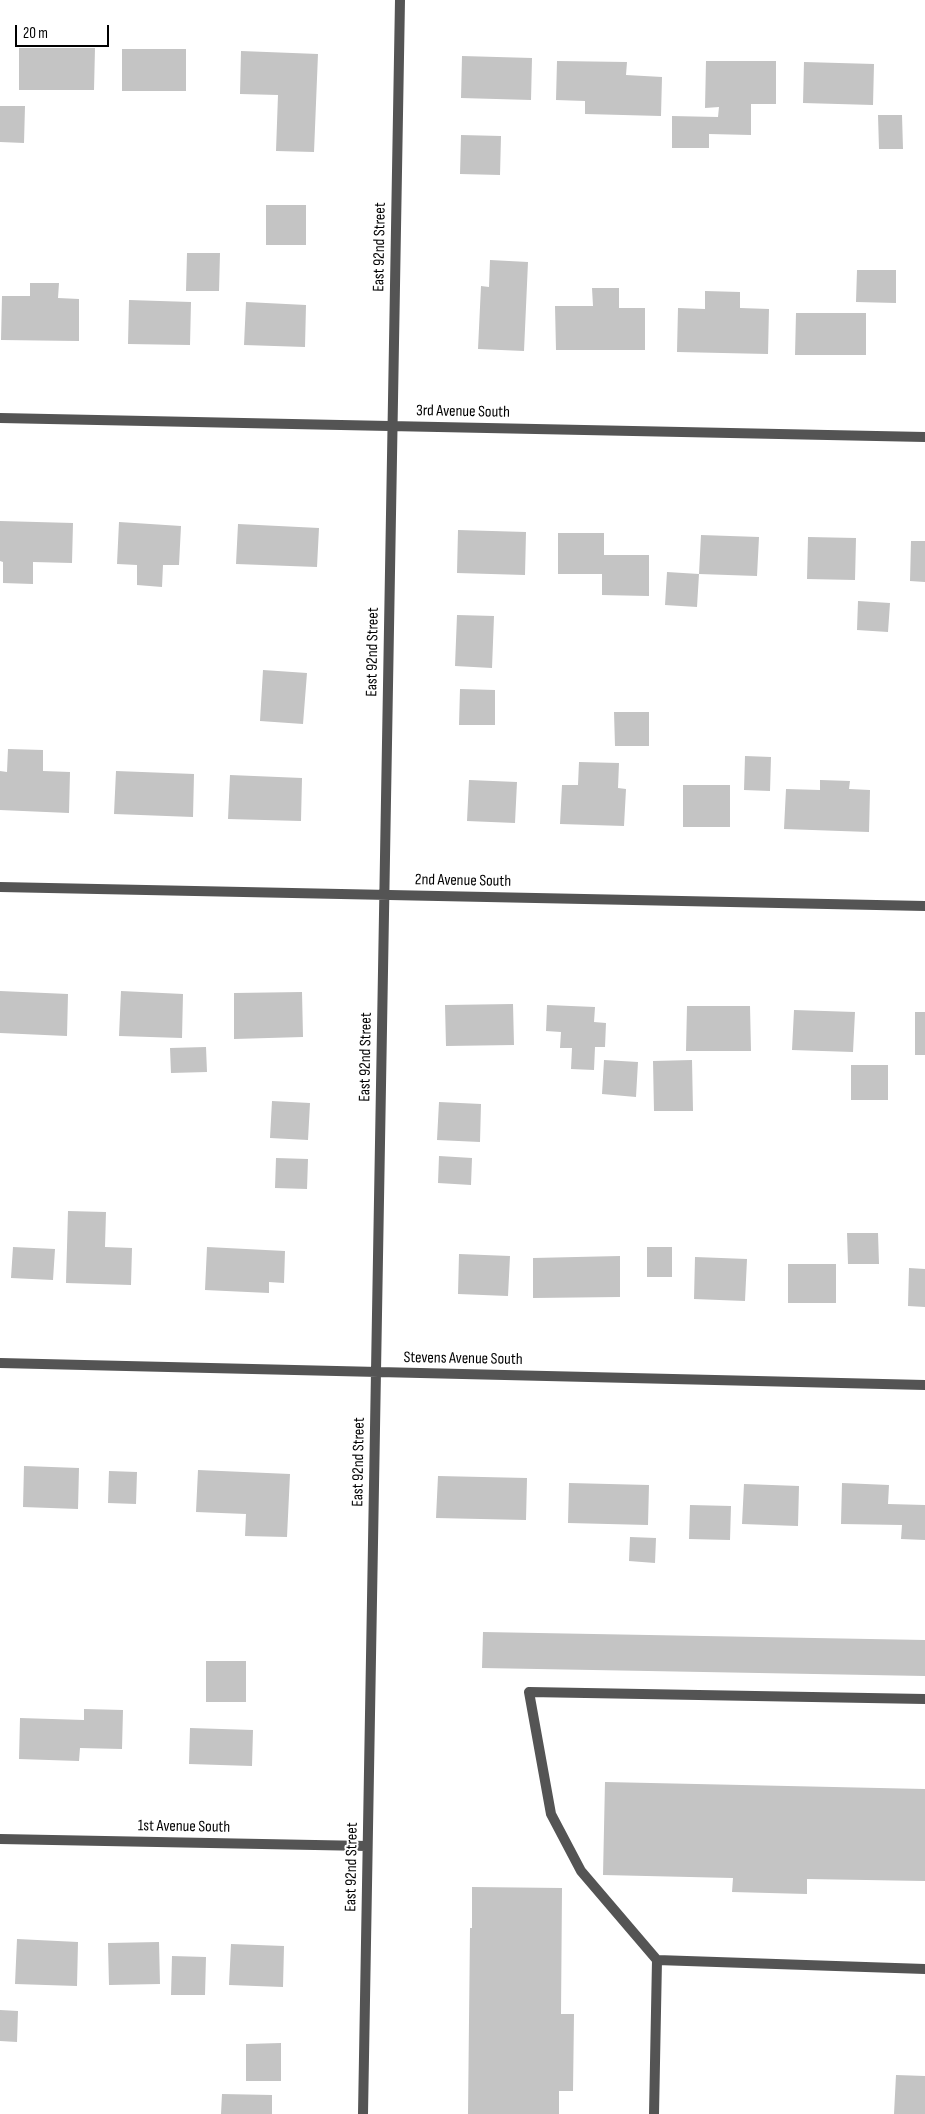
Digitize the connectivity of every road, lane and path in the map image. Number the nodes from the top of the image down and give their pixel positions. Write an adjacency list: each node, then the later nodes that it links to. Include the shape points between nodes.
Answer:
1 (400, 0): 3 (street, East 92nd Street)
2 (0, 418): 3 (street, 3rd Avenue South)
3 (392, 426): 4 (street, 3rd Avenue South); 6 (street, East 92nd Street)
4 (925, 437)
5 (0, 887): 6 (street, 2nd Avenue South)
6 (384, 895): 7 (street, 2nd Avenue South); 9 (street, East 92nd Street)
7 (925, 906)
8 (0, 1363): 9 (street, Stevens Avenue South)
9 (376, 1372): 10 (street, Stevens Avenue South); 13 (street, East 92nd Street)
10 (925, 1385)
11 (925, 1699): 14 (street, via 529,1692 551,1814 581,1871)
12 (0, 1839): 13 (street, 1st Avenue South)
13 (367, 1846): 16 (street, East 92nd Street)
14 (657, 1960): 15 (street); 17 (street)
15 (925, 1969)
16 (363, 2114)
17 (654, 2114)

